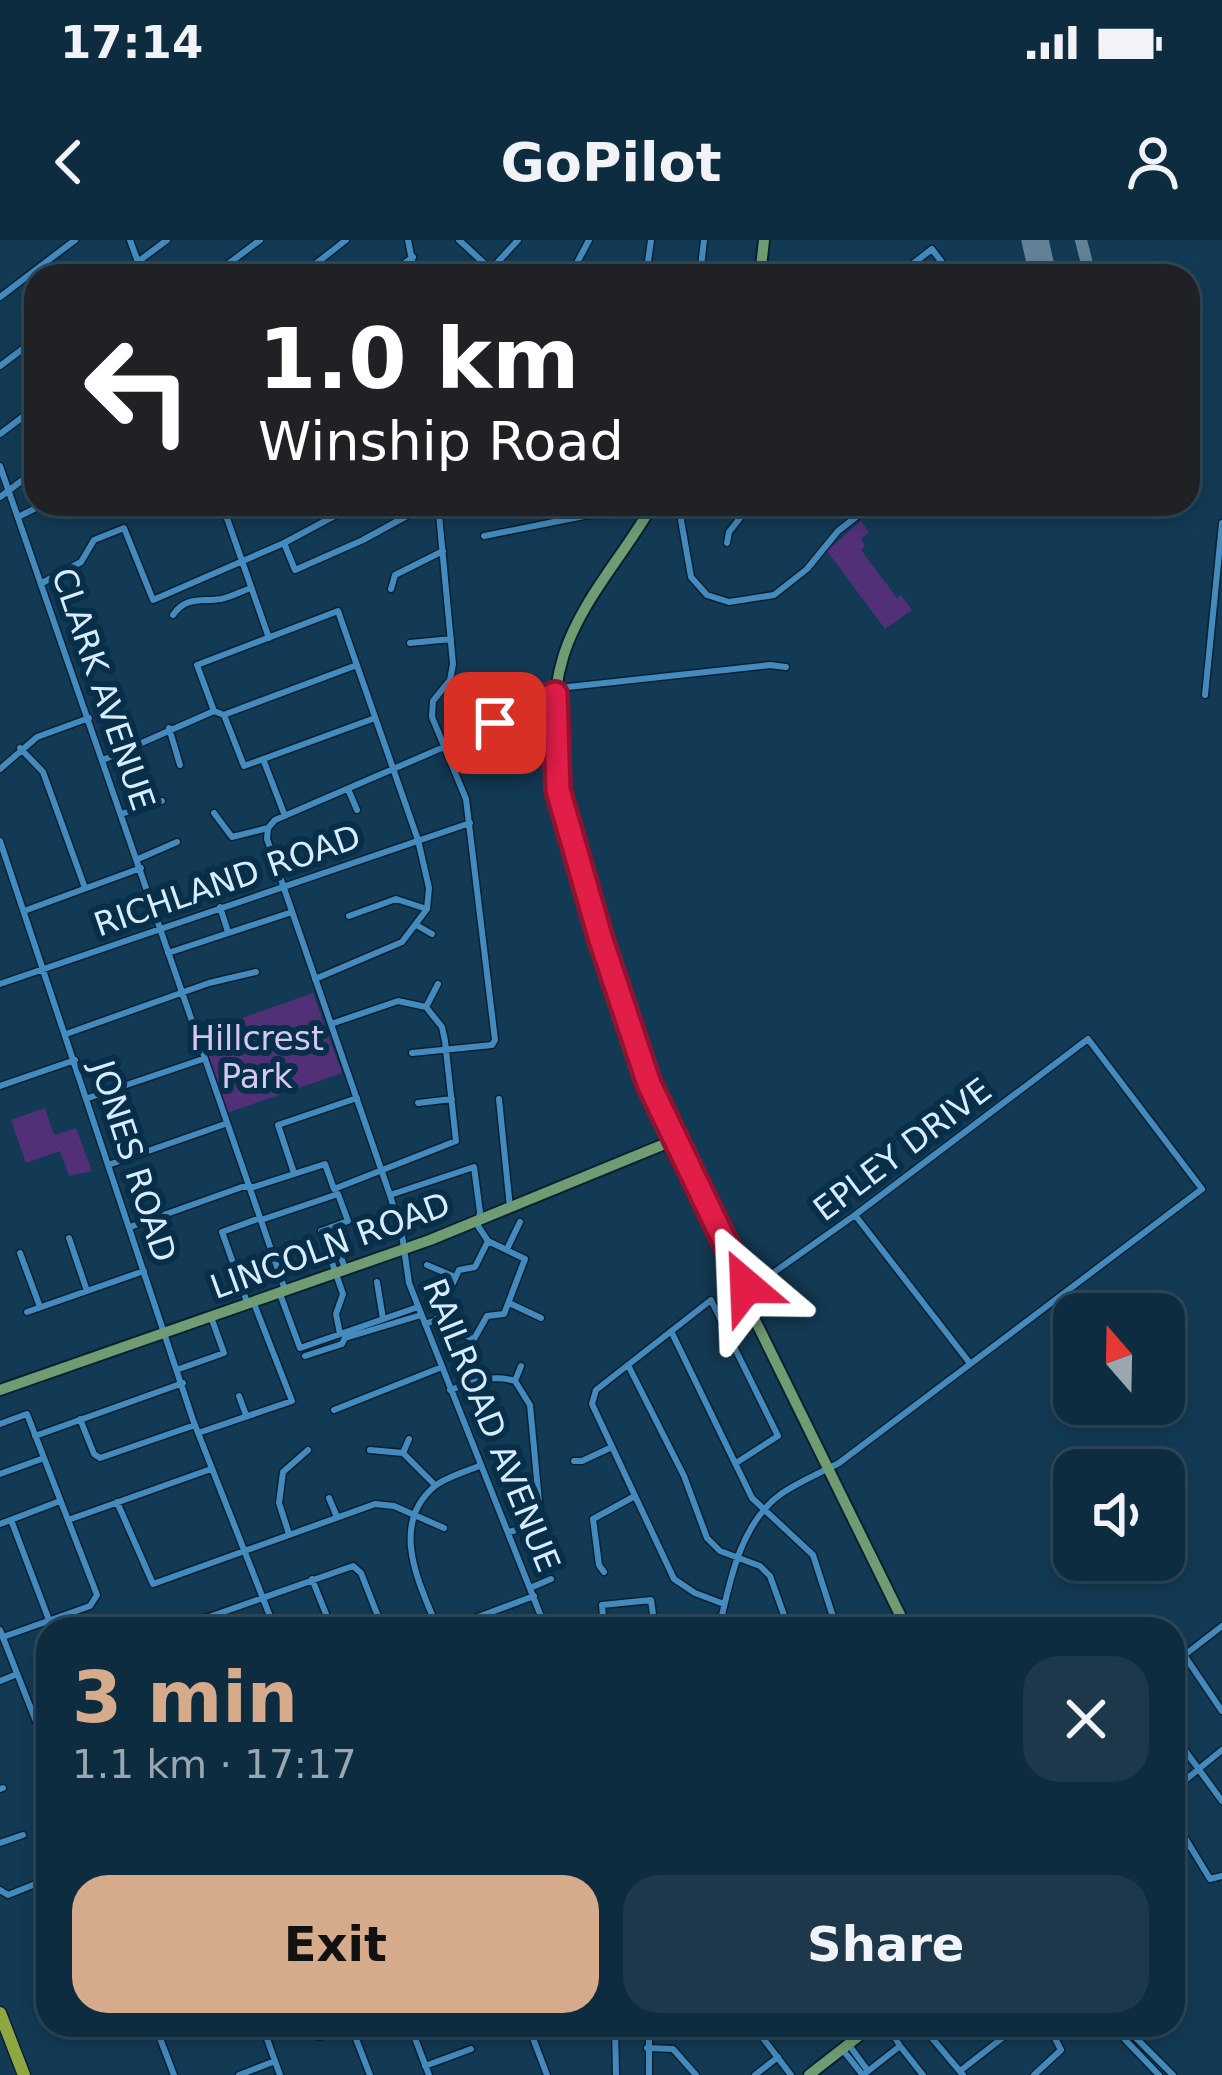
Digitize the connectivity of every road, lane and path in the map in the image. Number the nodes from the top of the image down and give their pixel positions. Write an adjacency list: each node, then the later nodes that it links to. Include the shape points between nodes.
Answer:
1 (75, 240): 11 (street)
2 (130, 240): 10 (street)
3 (167, 240): 10 (street)
4 (260, 240): 13 (street)
5 (346, 240): 14 (street)
6 (408, 240): 9 (street)
7 (459, 240): 17 (street)
8 (518, 240): 18 (street)
9 (413, 257): 15 (street); 16 (street)
10 (138, 262): 12 (street)
11 (43, 264)
12 (135, 264)
13 (228, 264)
14 (315, 264)
15 (404, 264)
16 (414, 264)
17 (482, 264)
18 (499, 264)
19 (913, 264): 20 (street, via 932,249)
20 (943, 264)
21 (24, 279): 22 (street)
22 (0, 297)
23 (0, 466): 25 (street, CLARK AVENUE)
24 (24, 479): 25 (street)
25 (9, 490): 26 (street); 37 (street, CLARK AVENUE)
26 (0, 497)
27 (24, 514): 37 (street)
28 (226, 516): 43 (street)
29 (338, 516): 41 (street)
30 (407, 516): 41 (street, via 295,570)
31 (440, 516): 42 (street)
32 (585, 516): 39 (street)
33 (646, 516): 53 (main road, via 578,623)
34 (681, 516): 36 (street, via 688,571 700,590 729,602 774,595)
35 (742, 516): 40 (street)
36 (857, 516)
37 (18, 517): 44 (street, CLARK AVENUE)
38 (1222, 523): 54 (street)
39 (484, 536)
40 (727, 543)
41 (284, 544): 43 (street)
42 (443, 551): 46 (street, via 395,575); 49 (street)
43 (242, 562): 44 (street, via 153,600 124,528 94,540 81,562); 45 (street)
44 (42, 583): 57 (street, CLARK AVENUE)
45 (251, 588): 47 (street, via 198,598); 48 (street)
46 (391, 589)
47 (173, 615)
48 (269, 638): 51 (street, via 338,611); 55 (street, via 197,665)
49 (452, 639): 50 (street); 60 (street, via 453,672 432,710)
50 (410, 644)
51 (357, 665): 56 (street); 58 (street)
52 (786, 667): 53 (street)
53 (555, 694): 60 (street); 111 (main road, via 559,796 649,1093)
54 (1204, 694)
55 (214, 711): 56 (street); 59 (street)
56 (224, 715): 63 (street, via 244,766)
57 (88, 718): 61 (street); 62 (street, CLARK AVENUE)
58 (376, 718): 63 (street); 66 (street)
59 (169, 728): 62 (street); 64 (street)
60 (444, 747): 66 (street); 73 (street)
61 (20, 748): 65 (street); 80 (street, via 43,772)
62 (103, 760): 71 (street, CLARK AVENUE)
63 (263, 760): 72 (street)
64 (181, 765)
65 (0, 769)
66 (393, 769): 67 (street); 75 (street)
67 (348, 789): 69 (street); 72 (street)
68 (162, 801): 71 (street)
69 (357, 810)
70 (214, 813): 74 (street, via 232,837)
71 (122, 814): 78 (street, CLARK AVENUE)
72 (285, 816): 74 (street)
73 (470, 823): 75 (street, RICHLAND ROAD); 100 (street, via 495,1040)
74 (268, 827): 79 (street, RAILROAD AVENUE)
75 (418, 840): 79 (street, RICHLAND ROAD); 82 (street)
76 (0, 842): 83 (street, JONES ROAD)
77 (177, 842): 78 (street)
78 (139, 863): 80 (street); 87 (street, CLARK AVENUE)
79 (283, 886): 81 (street, RICHLAND ROAD); 84 (street, RAILROAD AVENUE)
80 (85, 888): 83 (street)
81 (220, 907): 87 (street, RICHLAND ROAD); 88 (street)
82 (427, 909): 85 (street, via 396,899); 86 (street)
83 (24, 910): 91 (street, JONES ROAD)
84 (292, 912): 88 (street); 93 (street, RAILROAD AVENUE)
85 (349, 916)
86 (418, 926): 89 (street); 93 (street, via 389,950)
87 (161, 927): 90 (street, CLARK AVENUE); 91 (street, RICHLAND ROAD)
88 (229, 933): 90 (street)
89 (432, 934)
90 (168, 953): 96 (street, CLARK AVENUE)
91 (44, 969): 94 (street, RICHLAND ROAD); 99 (street, JONES ROAD)
92 (256, 972): 96 (street)
93 (316, 979): 98 (street, RAILROAD AVENUE)
94 (0, 984)
95 (438, 984): 97 (street)
96 (181, 993): 99 (street); 102 (street, CLARK AVENUE)
97 (426, 1007): 98 (street, via 398,1001); 100 (street)
98 (331, 1024): 106 (street, RAILROAD AVENUE)
99 (66, 1034): 103 (street, JONES ROAD)
100 (446, 1051): 101 (street); 107 (street)
101 (412, 1053)
102 (203, 1059): 105 (street); 110 (street, CLARK AVENUE)
103 (75, 1060): 104 (street); 105 (street, JONES ROAD)
104 (0, 1086)
105 (88, 1098): 112 (street, JONES ROAD)
106 (358, 1098): 113 (street, RAILROAD AVENUE); 114 (street, via 278,1125)
107 (452, 1099): 109 (street); 113 (street, via 456,1141)
108 (499, 1099): 117 (street)
109 (418, 1103)
110 (225, 1124): 112 (street); 115 (street, CLARK AVENUE)
111 (672, 1141): 117 (main road, LINCOLN ROAD); 133 (main road)
112 (111, 1164): 122 (street, JONES ROAD)
113 (382, 1170): 114 (street, via 334,1189 325,1164); 116 (street, RAILROAD AVENUE)
114 (294, 1173): 115 (street)
115 (248, 1187): 119 (street, CLARK AVENUE); 122 (street)
116 (390, 1195): 120 (street, via 474,1167); 126 (street, RAILROAD AVENUE)
117 (510, 1208): 120 (main road, LINCOLN ROAD)
118 (855, 1215): 133 (street, EPLEY DRIVE); 149 (street); 149 (street, EPLEY DRIVE, via 1088,1039 1202,1189)
119 (261, 1219): 130 (street, via 338,1194 348,1221 331,1227); 134 (street, CLARK AVENUE); 136 (street, via 222,1232)
120 (480, 1220): 124 (street); 126 (main road, LINCOLN ROAD)
121 (520, 1222): 125 (street)
122 (130, 1227): 129 (street, JONES ROAD)
123 (68, 1238): 135 (street)
124 (487, 1239): 125 (street); 131 (street, via 475,1267)
125 (507, 1249): 137 (street, via 526,1261)
126 (403, 1250): 130 (main road, LINCOLN ROAD); 143 (street, RAILROAD AVENUE)
127 (20, 1253): 138 (street)
128 (428, 1265): 131 (street)
129 (145, 1271): 135 (street); 146 (street, JONES ROAD)
130 (340, 1271): 134 (main road, LINCOLN ROAD); 147 (street)
131 (455, 1277): 144 (street)
132 (377, 1282): 142 (street)
133 (742, 1288): 175 (main road)
134 (282, 1291): 136 (main road, LINCOLN ROAD); 147 (street, CLARK AVENUE, via 300,1348)
135 (88, 1292): 138 (street)
136 (250, 1302): 140 (main road, LINCOLN ROAD); 160 (street, via 292,1400)
137 (509, 1303): 141 (street); 144 (street, via 502,1316 487,1316 472,1340)
138 (40, 1308): 139 (street)
139 (27, 1312)
140 (211, 1316): 146 (main road, LINCOLN ROAD); 153 (street, via 224,1353)
141 (541, 1318)
142 (383, 1319): 143 (street); 147 (street)
143 (423, 1319): 144 (street); 148 (street); 152 (street, RAILROAD AVENUE)
144 (437, 1323)
145 (671, 1331): 150 (street); 172 (street); 172 (street, via 711,1300 778,1436)
146 (166, 1332): 153 (street, JONES ROAD); 156 (main road, LINCOLN ROAD)
147 (340, 1334)
148 (304, 1356)
149 (968, 1362): 175 (street)
150 (628, 1365): 166 (street, via 596,1390 592,1404); 194 (street, via 707,1538)
151 (521, 1366): 154 (street)
152 (442, 1367): 157 (street, RAILROAD AVENUE); 159 (street)
153 (179, 1369): 155 (street, JONES ROAD)
154 (515, 1381): 157 (street, via 477,1380); 191 (street, via 530,1406 541,1523)
155 (183, 1383): 161 (street); 163 (street, JONES ROAD)
156 (0, 1390)
157 (450, 1390): 174 (street, RAILROAD AVENUE)
158 (238, 1396): 160 (street)
159 (334, 1410)
160 (247, 1417): 163 (street)
161 (80, 1419): 163 (street, via 100,1458); 164 (street)
162 (0, 1424): 164 (street, via 27,1414)
163 (197, 1429): 176 (street, JONES ROAD)
164 (35, 1436): 170 (street)
165 (409, 1439): 169 (street)
166 (612, 1447): 171 (street); 180 (street)
167 (308, 1450): 177 (street)
168 (370, 1450): 169 (street)
169 (403, 1453): 179 (street)
170 (44, 1458): 178 (street); 182 (street)
171 (574, 1461)
172 (736, 1463): 184 (street)
173 (270, 1466): 177 (street)
174 (479, 1466): 179 (street); 191 (street, RAILROAD AVENUE)
175 (831, 1467): 184 (street); 218 (main road)
176 (212, 1469): 183 (street); 193 (street, JONES ROAD)
177 (283, 1472): 192 (street, via 279,1503)
178 (0, 1474)
179 (435, 1485): 185 (street)
180 (635, 1496): 195 (street, via 593,1519); 200 (street, via 674,1579)
181 (329, 1498): 186 (street)
182 (61, 1501): 187 (street); 188 (street)
183 (117, 1502): 188 (street); 193 (street, via 150,1583)
184 (763, 1509): 194 (street); 217 (street, via 813,1555)
185 (415, 1516): 186 (street, via 382,1504); 190 (street); 209 (street, via 410,1554)
186 (337, 1517): 192 (street)
187 (11, 1520): 189 (street); 203 (street)
188 (68, 1520): 204 (street, via 96,1601)
189 (0, 1524)
190 (444, 1528)
191 (509, 1532): 198 (street, RAILROAD AVENUE)
192 (289, 1534): 193 (street)
193 (245, 1550): 199 (street, JONES ROAD)
194 (738, 1560): 200 (street); 216 (street, via 770,1576)
195 (604, 1572)
196 (312, 1579): 199 (street); 207 (street); 208 (street, via 356,1567)
197 (550, 1579): 198 (street)
198 (532, 1592): 201 (street); 212 (street, RAILROAD AVENUE)
199 (262, 1597): 202 (street); 206 (street, JONES ROAD)
200 (724, 1604): 215 (street)
201 (487, 1614): 210 (street); 211 (street)
202 (212, 1616): 205 (street)
203 (47, 1617)
204 (58, 1617)
205 (209, 1617)
206 (270, 1617)
207 (327, 1617)
208 (378, 1617)
209 (437, 1617)
210 (478, 1617)
211 (488, 1617)
212 (541, 1617)
213 (603, 1617): 214 (street, via 602,1605 651,1600)
214 (653, 1617)
215 (721, 1617)
216 (785, 1617)
217 (833, 1617)
218 (905, 1617)
219 (36, 1625): 221 (street)
220 (1222, 1626): 222 (street)
221 (1, 1634): 224 (street)
222 (1185, 1654)
223 (1185, 1656): 226 (street)
224 (17, 1674): 225 (street); 227 (street)
225 (0, 1681)
226 (1222, 1711)
227 (36, 1716)
228 (1185, 1750): 230 (street)
229 (1222, 1750): 230 (street)
230 (1198, 1768): 231 (street); 232 (street)
231 (1185, 1779)
232 (1222, 1801)
233 (23, 1834): 235 (street)
234 (1185, 1838): 236 (street, via 1210,1879)
235 (0, 1843)
236 (1222, 1876)
237 (36, 1884): 238 (street, via 8,1895)
238 (0, 1890)
239 (0, 2013): 264 (highway)
240 (159, 2037): 265 (street)
241 (266, 2037): 260 (street)
242 (357, 2037): 268 (street)
243 (414, 2037): 261 (street)
244 (533, 2037): 269 (street)
245 (615, 2037): 270 (street)
246 (647, 2037): 257 (street)
247 (762, 2037): 259 (street)
248 (858, 2037): 256 (main road)
249 (894, 2037): 255 (street)
250 (931, 2037): 262 (street)
251 (1004, 2037): 262 (street)
252 (1054, 2037): 277 (street, via 1061,2050)
253 (1123, 2037): 278 (street)
254 (1136, 2037): 279 (street)
255 (900, 2046): 263 (street); 276 (street)
256 (845, 2047): 263 (street); 275 (main road)
257 (646, 2048): 271 (street); 272 (street, via 673,2049)
258 (471, 2049): 261 (street)
259 (778, 2057): 273 (street); 274 (street)
260 (275, 2062): 266 (street); 267 (street)
261 (427, 2071)
262 (961, 2073)
263 (865, 2074)
264 (23, 2075)
265 (174, 2075)
266 (239, 2075)
267 (280, 2075)
268 (370, 2075)
269 (547, 2075)
270 (616, 2075)
271 (650, 2075)
272 (696, 2075)
273 (755, 2075)
274 (791, 2075)
275 (809, 2075)
276 (923, 2075)
277 (1034, 2075)
278 (1159, 2075)
279 (1173, 2075)

